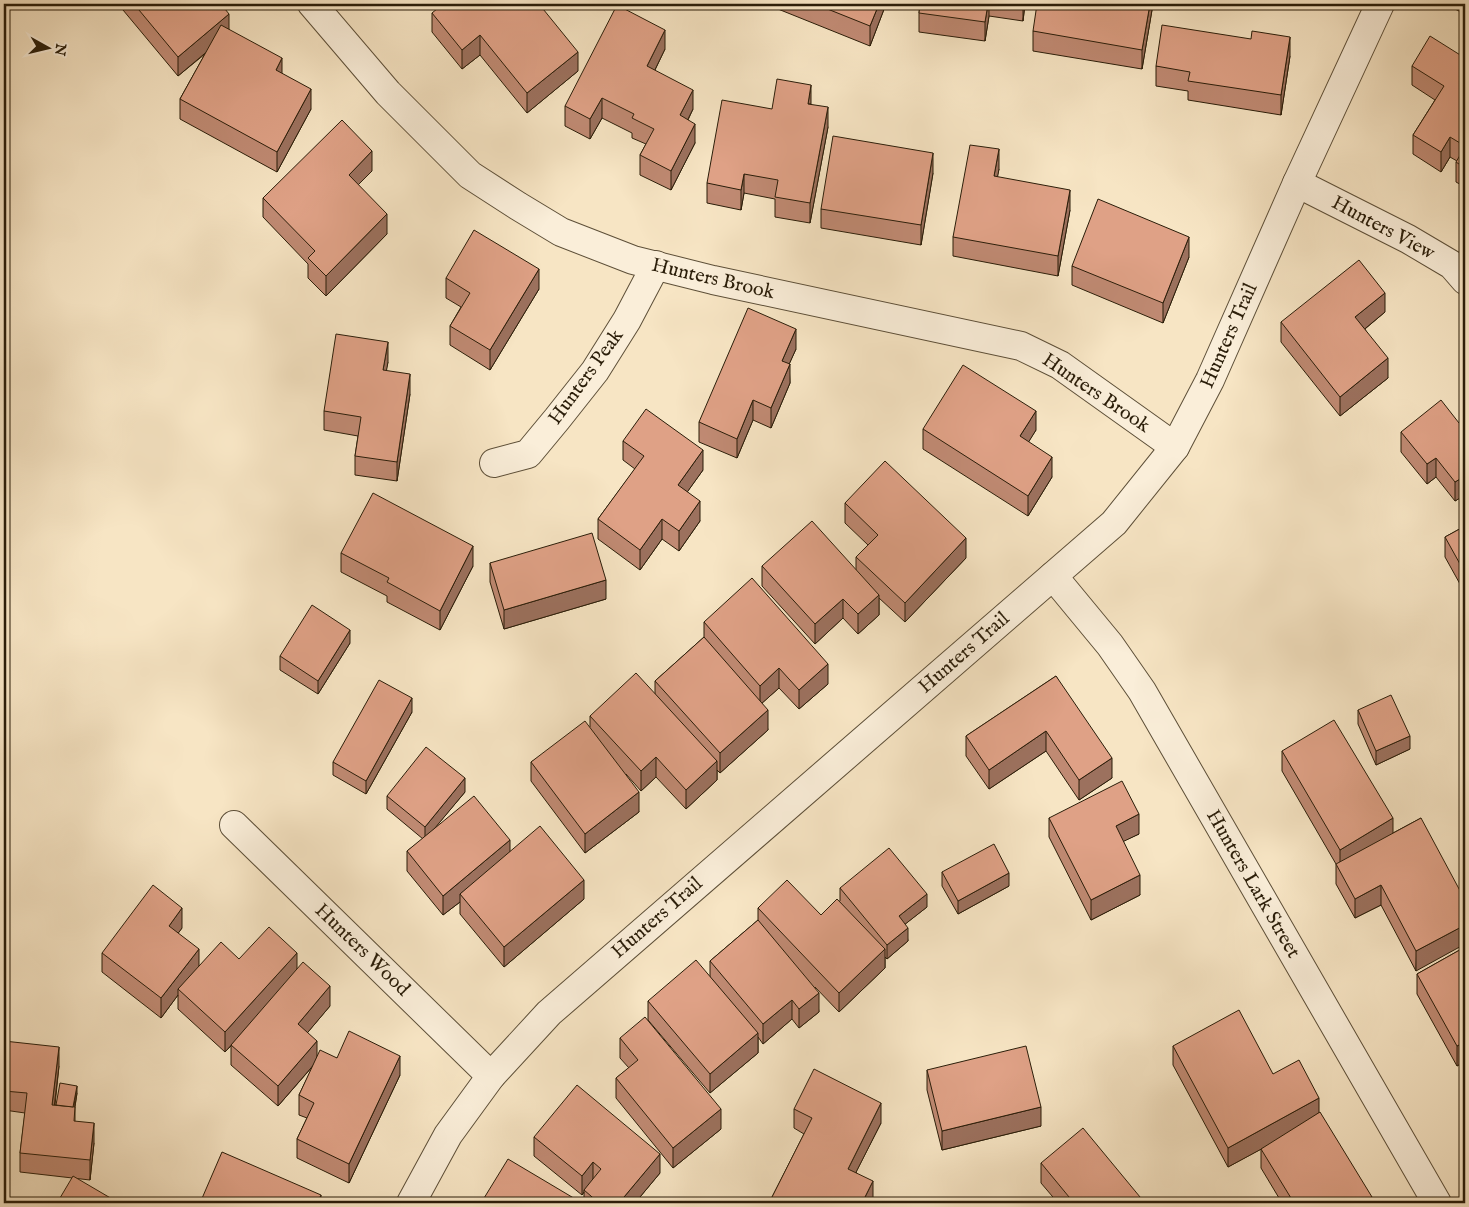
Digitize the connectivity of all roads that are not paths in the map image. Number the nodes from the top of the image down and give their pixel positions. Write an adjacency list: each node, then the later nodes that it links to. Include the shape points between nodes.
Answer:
1 (312, 4): 4 (street, Hunters Brook, via 388,93 470,175 561,232)
2 (1378, 4): 3 (street, Hunters Trail)
3 (1297, 183): 5 (street, Hunters View, via 1408,239 1452,265); 6 (street, Hunters Trail, via 1210,380)
4 (656, 266): 6 (street, Hunters Brook, via 1021,346 1060,365); 7 (street, Hunters Peak, via 595,372 558,419 528,454)
5 (1465, 280)
6 (1175, 447): 8 (street, Hunters Trail, via 1114,523)
7 (494, 463)
8 (1053, 576): 10 (street, Hunters Trail, via 548,1013); 12 (street, Hunters Lark Street, via 1110,645 1142,692)
9 (234, 825): 10 (street, Hunters Wood)
10 (491, 1076): 11 (street, Hunters Trail, via 448,1135)
11 (412, 1203)
12 (1436, 1203)

